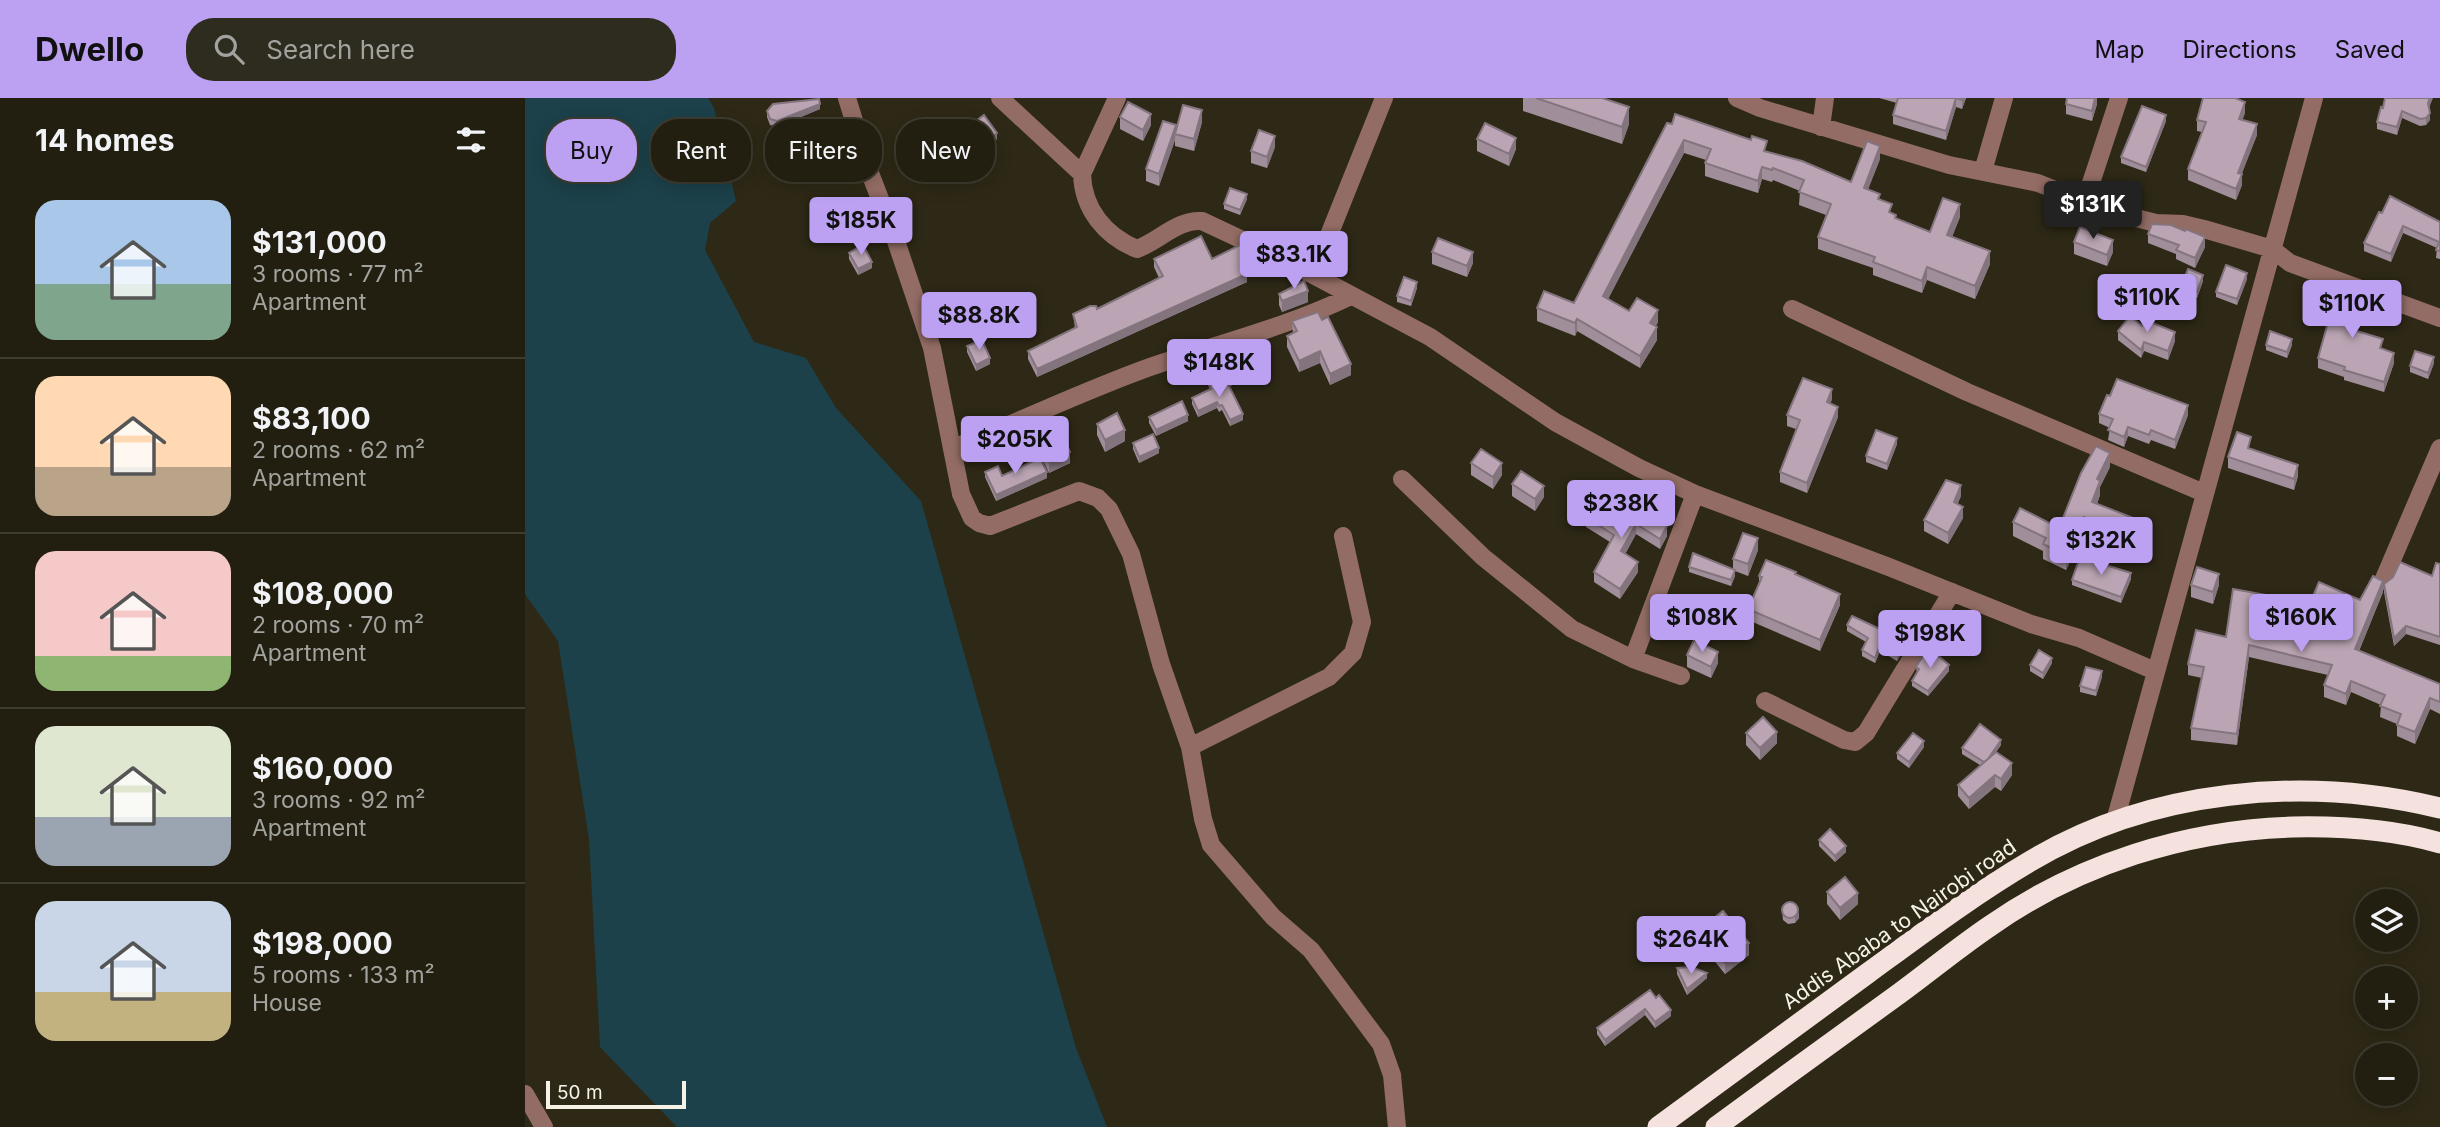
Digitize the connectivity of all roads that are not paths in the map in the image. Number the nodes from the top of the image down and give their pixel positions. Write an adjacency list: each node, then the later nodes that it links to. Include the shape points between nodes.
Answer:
1 (847, 98): 19 (street, via 932,348)
2 (1000, 98): 12 (street)
3 (1117, 98): 12 (street)
4 (1384, 98): 15 (street)
5 (1737, 98): 10 (street)
6 (1825, 98): 10 (street)
7 (2004, 98): 11 (street)
8 (2119, 98): 13 (street)
9 (2314, 98): 14 (street)
10 (1821, 127): 11 (street)
11 (1983, 171): 13 (street, via 2038,183)
12 (1082, 174): 15 (street, via 1091,212 1130,246 1149,245 1184,223 1202,221)
13 (2085, 201): 14 (street, via 2127,216 2183,224)
14 (2272, 249): 18 (street, via 2290,263); 22 (street)
15 (1313, 275): 16 (street)
16 (1351, 296): 19 (street, via 1149,368); 23 (street, via 1430,337 1597,447)
17 (1792, 309): 22 (street, via 1967,392)
18 (2440, 317)
19 (953, 447): 31 (street, via 961,494 979,523 991,526 1079,491 1098,498 1109,509 1131,554)
20 (2440, 448): 25 (street)
21 (1402, 479): 27 (street, via 1483,557 1572,629)
22 (2204, 493): 28 (street)
23 (1695, 494): 26 (street); 27 (street)
24 (1343, 536): 31 (street, via 1362,622 1353,653 1329,677)
25 (2383, 581)
26 (1952, 592): 28 (street); 30 (street, via 1866,733 1855,742)
27 (1633, 659): 29 (street)
28 (2155, 671): 33 (street)
29 (1681, 676)
30 (1765, 701)
31 (1190, 747): 37 (street, via 1211,845 1273,917 1311,950 1381,1044 1392,1075)
32 (2440, 808): 33 (highway, Addis Ababa to Nairobi road, via 2356,794 2268,792 2167,806)
33 (2115, 821): 38 (highway, Addis Ababa to Nairobi road, via 2031,861 1973,898)
34 (2440, 844): 39 (highway, via 2371,828 2258,828 2207,834 2099,868 2049,890 1991,925)
35 (525, 1094): 36 (street)
36 (544, 1127)
37 (1397, 1127)
38 (1658, 1127)
39 (1716, 1127)

